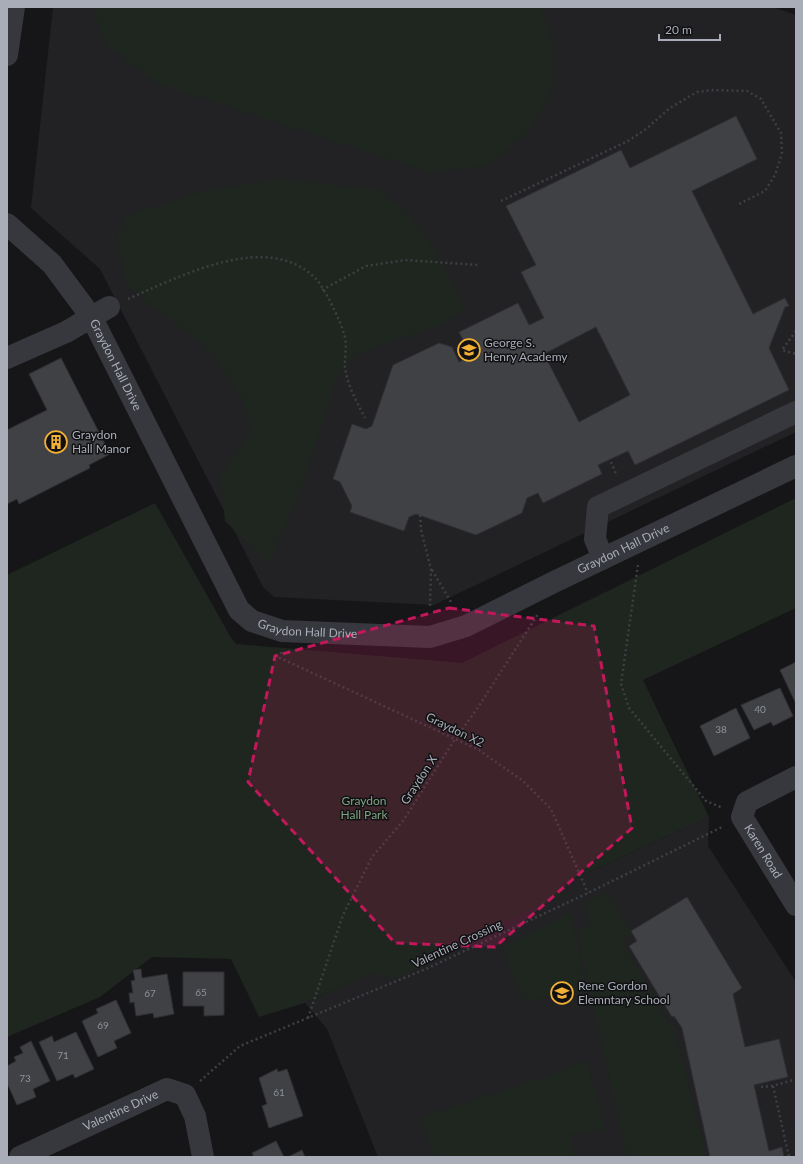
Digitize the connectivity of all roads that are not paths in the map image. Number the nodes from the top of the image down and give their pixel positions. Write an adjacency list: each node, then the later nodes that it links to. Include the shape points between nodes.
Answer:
1 (14, 7): 2 (street)
2 (7, 49)
3 (7, 224): 4 (street, Graydon Hall Drive, via 52,264)
4 (100, 313): 5 (street); 8 (street, Graydon Hall Drive, via 240,610 252,621 282,631 430,637 466,626)
5 (7, 358)
6 (796, 412): 8 (street, via 598,507 596,539)
7 (796, 466): 8 (street, Graydon Hall Drive)
8 (603, 558)
9 (796, 777): 10 (street, Karen Road, via 747,802 742,817)
10 (796, 906)
11 (20, 1157): 12 (street, Valentine Drive, via 167,1089 185,1095 195,1116)
12 (203, 1157)

